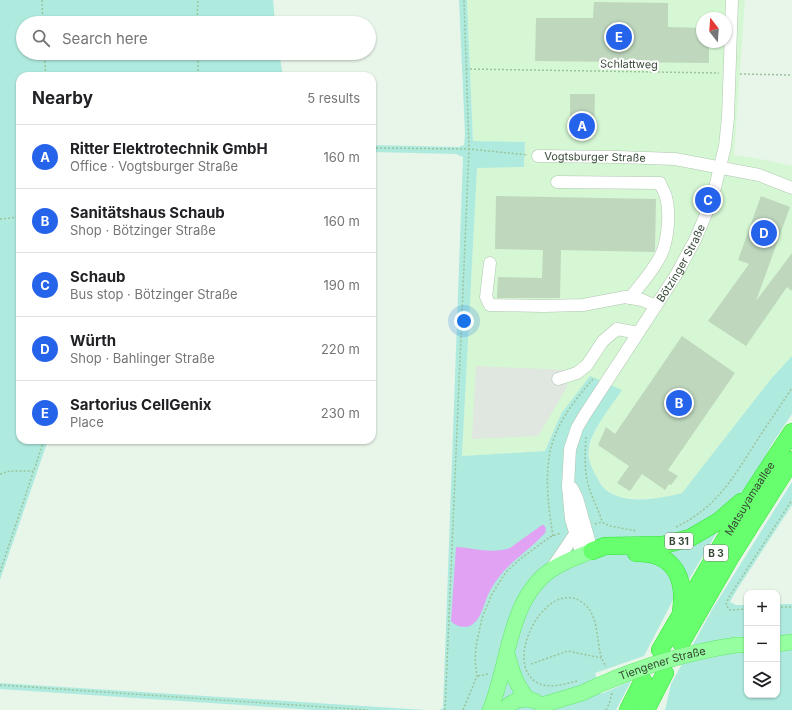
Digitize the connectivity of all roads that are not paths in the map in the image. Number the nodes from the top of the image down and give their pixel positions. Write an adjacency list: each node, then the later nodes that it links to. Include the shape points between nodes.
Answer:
1 (732, 0): 3 (street, Bötzinger Straße, via 728,118)
2 (538, 156): 3 (street, Vogtsburger Straße, via 675,159)
3 (720, 167): 5 (street, Vogtsburger Straße, via 759,175); 8 (street, Bötzinger Straße, via 704,221 676,275)
4 (557, 182): 7 (street, via 660,183 666,195 666,241 648,276)
5 (792, 188)
6 (490, 263): 7 (street, via 486,297 490,305 582,305)
7 (630, 298): 8 (street)
8 (656, 306): 9 (street, Bötzinger Straße)
9 (638, 333): 10 (street, via 617,329 577,374); 13 (street, Bötzinger Straße, via 577,428 570,449)
10 (558, 379)
11 (792, 432): 14 (highway, Matsuyamaallee / B 3)
12 (792, 460): 20 (highway, Matsuyamaallee / B 3, via 730,558)
13 (568, 479): 15 (street, Bötzinger Straße, via 571,519); 16 (street, Bötzinger Straße, via 577,498)
14 (752, 493): 16 (highway, B 31, via 719,521 690,538 663,545 605,546); 18 (highway, Matsuyamaallee / B 3)
15 (575, 534): 16 (street, Bötzinger Straße); 17 (street)
16 (587, 553): 17 (main road, B 31, via 567,560); 18 (highway, via 639,553 670,562 682,586)
17 (550, 571): 24 (main road, B 31, via 537,583 522,605 516,617)
18 (680, 614): 23 (highway, Matsuyamaallee / B 3)
19 (792, 642): 21 (main road)
20 (681, 643)
21 (780, 644)
22 (742, 645): 27 (main road, Tiengener Straße, bridge, via 686,655 628,672 599,685)
23 (660, 650)
24 (507, 653): 25 (main road, B 31); 28 (main road, via 520,691)
25 (495, 673): 29 (main road, B 31); 31 (main road, B 31, via 495,699)
26 (655, 680): 33 (highway); 34 (highway); 35 (highway)
27 (582, 686): 30 (main road, Tiengener Straße); 32 (main road, Tiengener Straße)
28 (528, 699): 29 (main road, B 31); 30 (main road, Tiengener Straße)
29 (506, 707)
30 (545, 708)
31 (490, 710)
32 (564, 710)
33 (628, 710)
34 (646, 710)
35 (658, 710)

